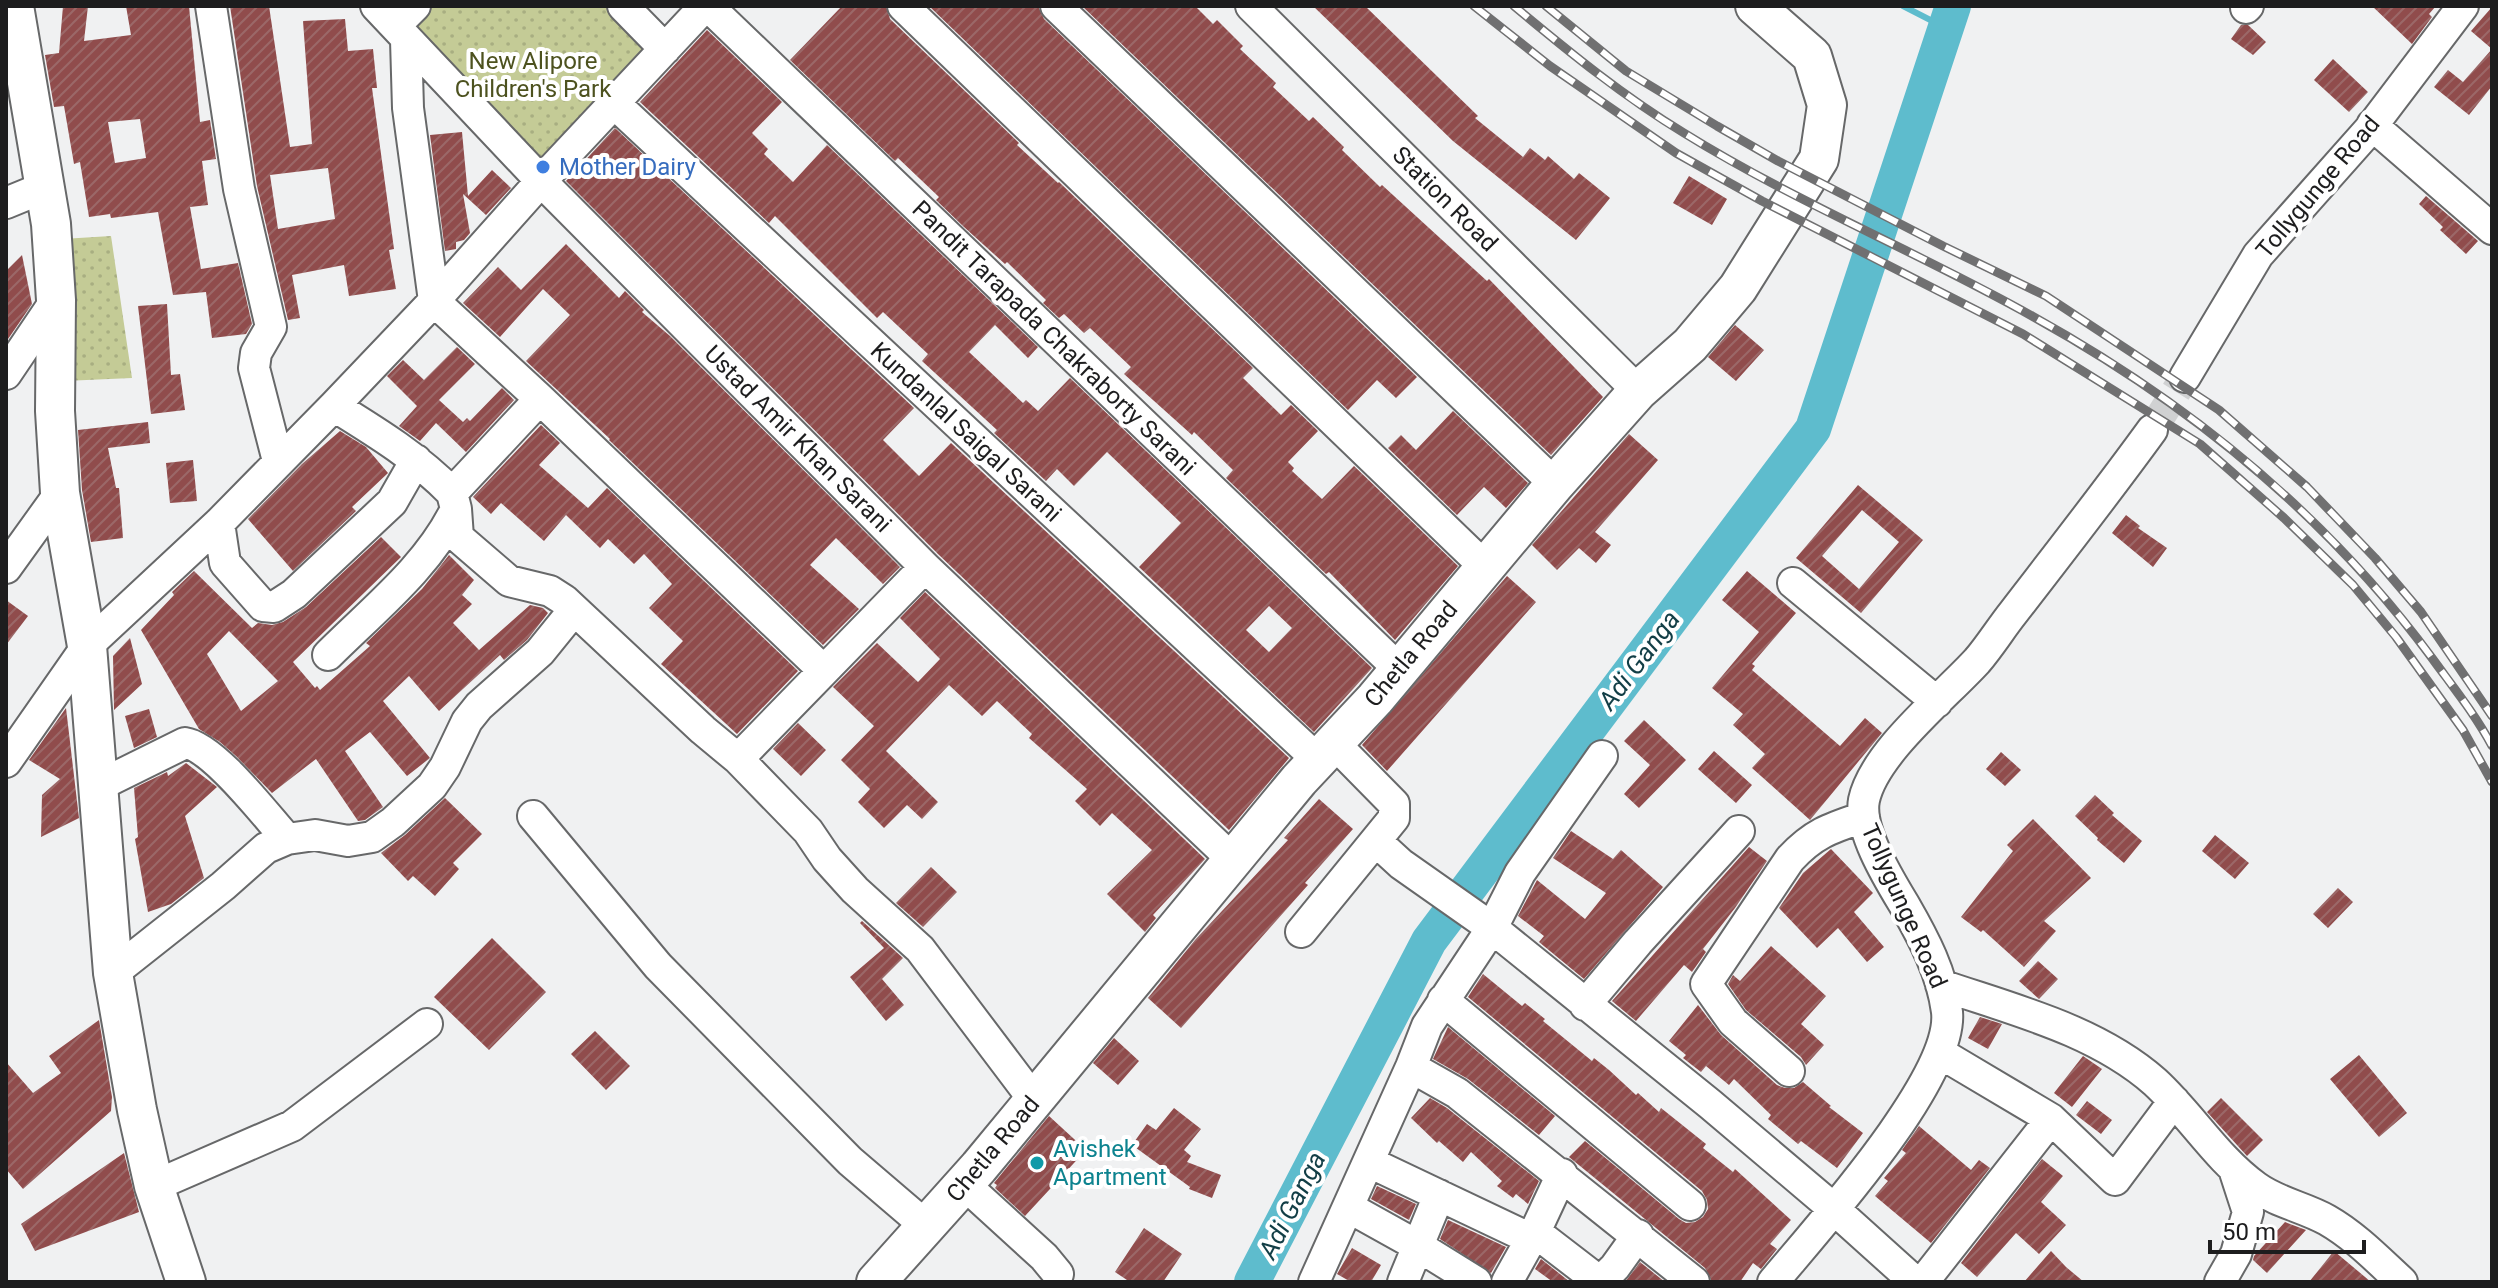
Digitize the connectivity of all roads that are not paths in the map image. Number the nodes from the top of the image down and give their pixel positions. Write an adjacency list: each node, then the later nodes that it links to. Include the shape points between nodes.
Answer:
1 (14, 6): 15 (main road)
2 (211, 6): 27 (street, via 239,189 271,327 254,368)
3 (623, 6): 11 (street)
4 (706, 6): 11 (street); 40 (street, Pandit Tarapada Chakraborty Sarani)
5 (903, 6): 33 (street)
6 (1056, 6): 28 (street)
7 (1251, 6): 22 (street, Station Road)
8 (1755, 6): 22 (main road, Chetla Road, via 1812,56 1827,105 1819,159 1738,288 1690,345)
9 (2463, 6): 13 (street, Tollygunge Road)
10 (398, 20): 14 (street, Ustad Amir Khan Sarani); 19 (street)
11 (665, 49): 12 (street)
12 (614, 103): 14 (street); 42 (street, Kundanlal Saigal Sarani)
13 (2372, 125): 17 (street); 21 (street, Tollygunge Road, via 2258,255)
14 (541, 181): 19 (street); 32 (street, Ustad Amir Khan Sarani)
15 (45, 187): 16 (street); 18 (main road)
16 (6, 203)
17 (2492, 229)
18 (56, 300): 20 (street); 29 (main road)
19 (434, 301): 23 (street); 24 (street)
20 (6, 374)
21 (2185, 377)
22 (1638, 391): 28 (main road, Chetla Road)
23 (540, 399): 30 (street); 39 (street)
24 (334, 406): 26 (street); 27 (street)
25 (2152, 430): 41 (street, Tollygunge Road, via 2056,561)
26 (416, 460): 30 (street); 31 (street, via 392,502 274,607 263,606 225,563)
27 (278, 461): 31 (street)
28 (1555, 484): 33 (main road, Chetla Road)
29 (60, 493): 34 (street); 37 (main road)
30 (454, 501): 36 (street, via 458,537 509,581 550,591); 38 (street, via 444,533 428,555)
31 (219, 523): 37 (street)
32 (925, 567): 39 (street); 52 (street, Ustad Amir Khan Sarani)
33 (1485, 567): 40 (main road, Chetla Road)
34 (6, 568)
35 (1793, 583): 41 (street)
36 (574, 610): 44 (street); 50 (street, via 540,652 479,706 432,786 393,822 372,837 348,841 315,835)
37 (87, 646): 45 (street); 46 (main road)
38 (328, 655)
39 (823, 670): 44 (street)
40 (1400, 670): 42 (main road, Chetla Road)
41 (1937, 702): 48 (street, Tollygunge Road, via 1873,777)
42 (1326, 752): 51 (street, Kundanlal Saigal Sarani, via 1394,804 1394,818); 52 (main road, Chetla Road)
43 (1602, 756): 53 (street)
44 (738, 759): 63 (street, via 808,831 855,890 920,949)
45 (6, 762)
46 (98, 786): 50 (street, via 185,743 194,744 218,762); 55 (main road)
47 (533, 816): 75 (street, via 658,966 850,1161)
48 (1864, 817): 56 (street, Tollygunge Road, via 1883,869 1918,929); 62 (street, via 1807,841 1706,984 1733,1022)
49 (1739, 831): 58 (street)
50 (287, 839): 55 (street, via 266,848)
51 (1377, 842): 53 (street); 54 (street)
52 (1233, 860): 63 (main road, Chetla Road)
53 (1488, 926): 57 (street); 58 (street)
54 (1301, 932)
55 (113, 973): 70 (main road)
56 (1941, 985): 60 (street, Tollygunge Road, via 1947,1013); 64 (street, via 2079,1034 2134,1066)
57 (1443, 1000): 61 (street); 72 (street)
58 (1585, 1005): 74 (street)
59 (427, 1024): 70 (street, via 292,1126)
60 (1940, 1053): 65 (street); 74 (street, Tollygunge Road, via 1891,1136)
61 (1411, 1067): 66 (street); 68 (street, via 1457,1093)
62 (1789, 1071)
63 (1034, 1100): 69 (main road, Chetla Road)
64 (2174, 1101): 65 (street, via 2115,1180); 67 (street)
65 (2051, 1119): 89 (street)
66 (1369, 1162): 71 (street); 73 (street)
67 (2234, 1169): 90 (street, via 2248,1212 2236,1254); 91 (street, via 2279,1201 2344,1231)
68 (1562, 1174): 76 (street); 77 (street)
69 (964, 1184): 75 (main road, Chetla Road); 79 (street)
70 (154, 1186): 80 (main road)
71 (1439, 1195): 76 (street); 78 (street)
72 (1690, 1205)
73 (1348, 1207): 78 (street); 82 (street)
74 (1834, 1209): 87 (street, Tollygunge Road); 88 (street)
75 (926, 1226): 81 (main road, Chetla Road)
76 (1533, 1235): 77 (street, via 1600,1282); 85 (street)
77 (1638, 1235): 86 (street)
78 (1418, 1246): 83 (street); 84 (street)
79 (1058, 1274)
80 (186, 1282)
81 (876, 1282)
82 (1314, 1282)
83 (1403, 1282)
84 (1476, 1282)
85 (1507, 1282)
86 (1694, 1282)
87 (1773, 1282)
88 (1915, 1282)
89 (1923, 1282)
90 (2220, 1282)
91 (2402, 1282)

